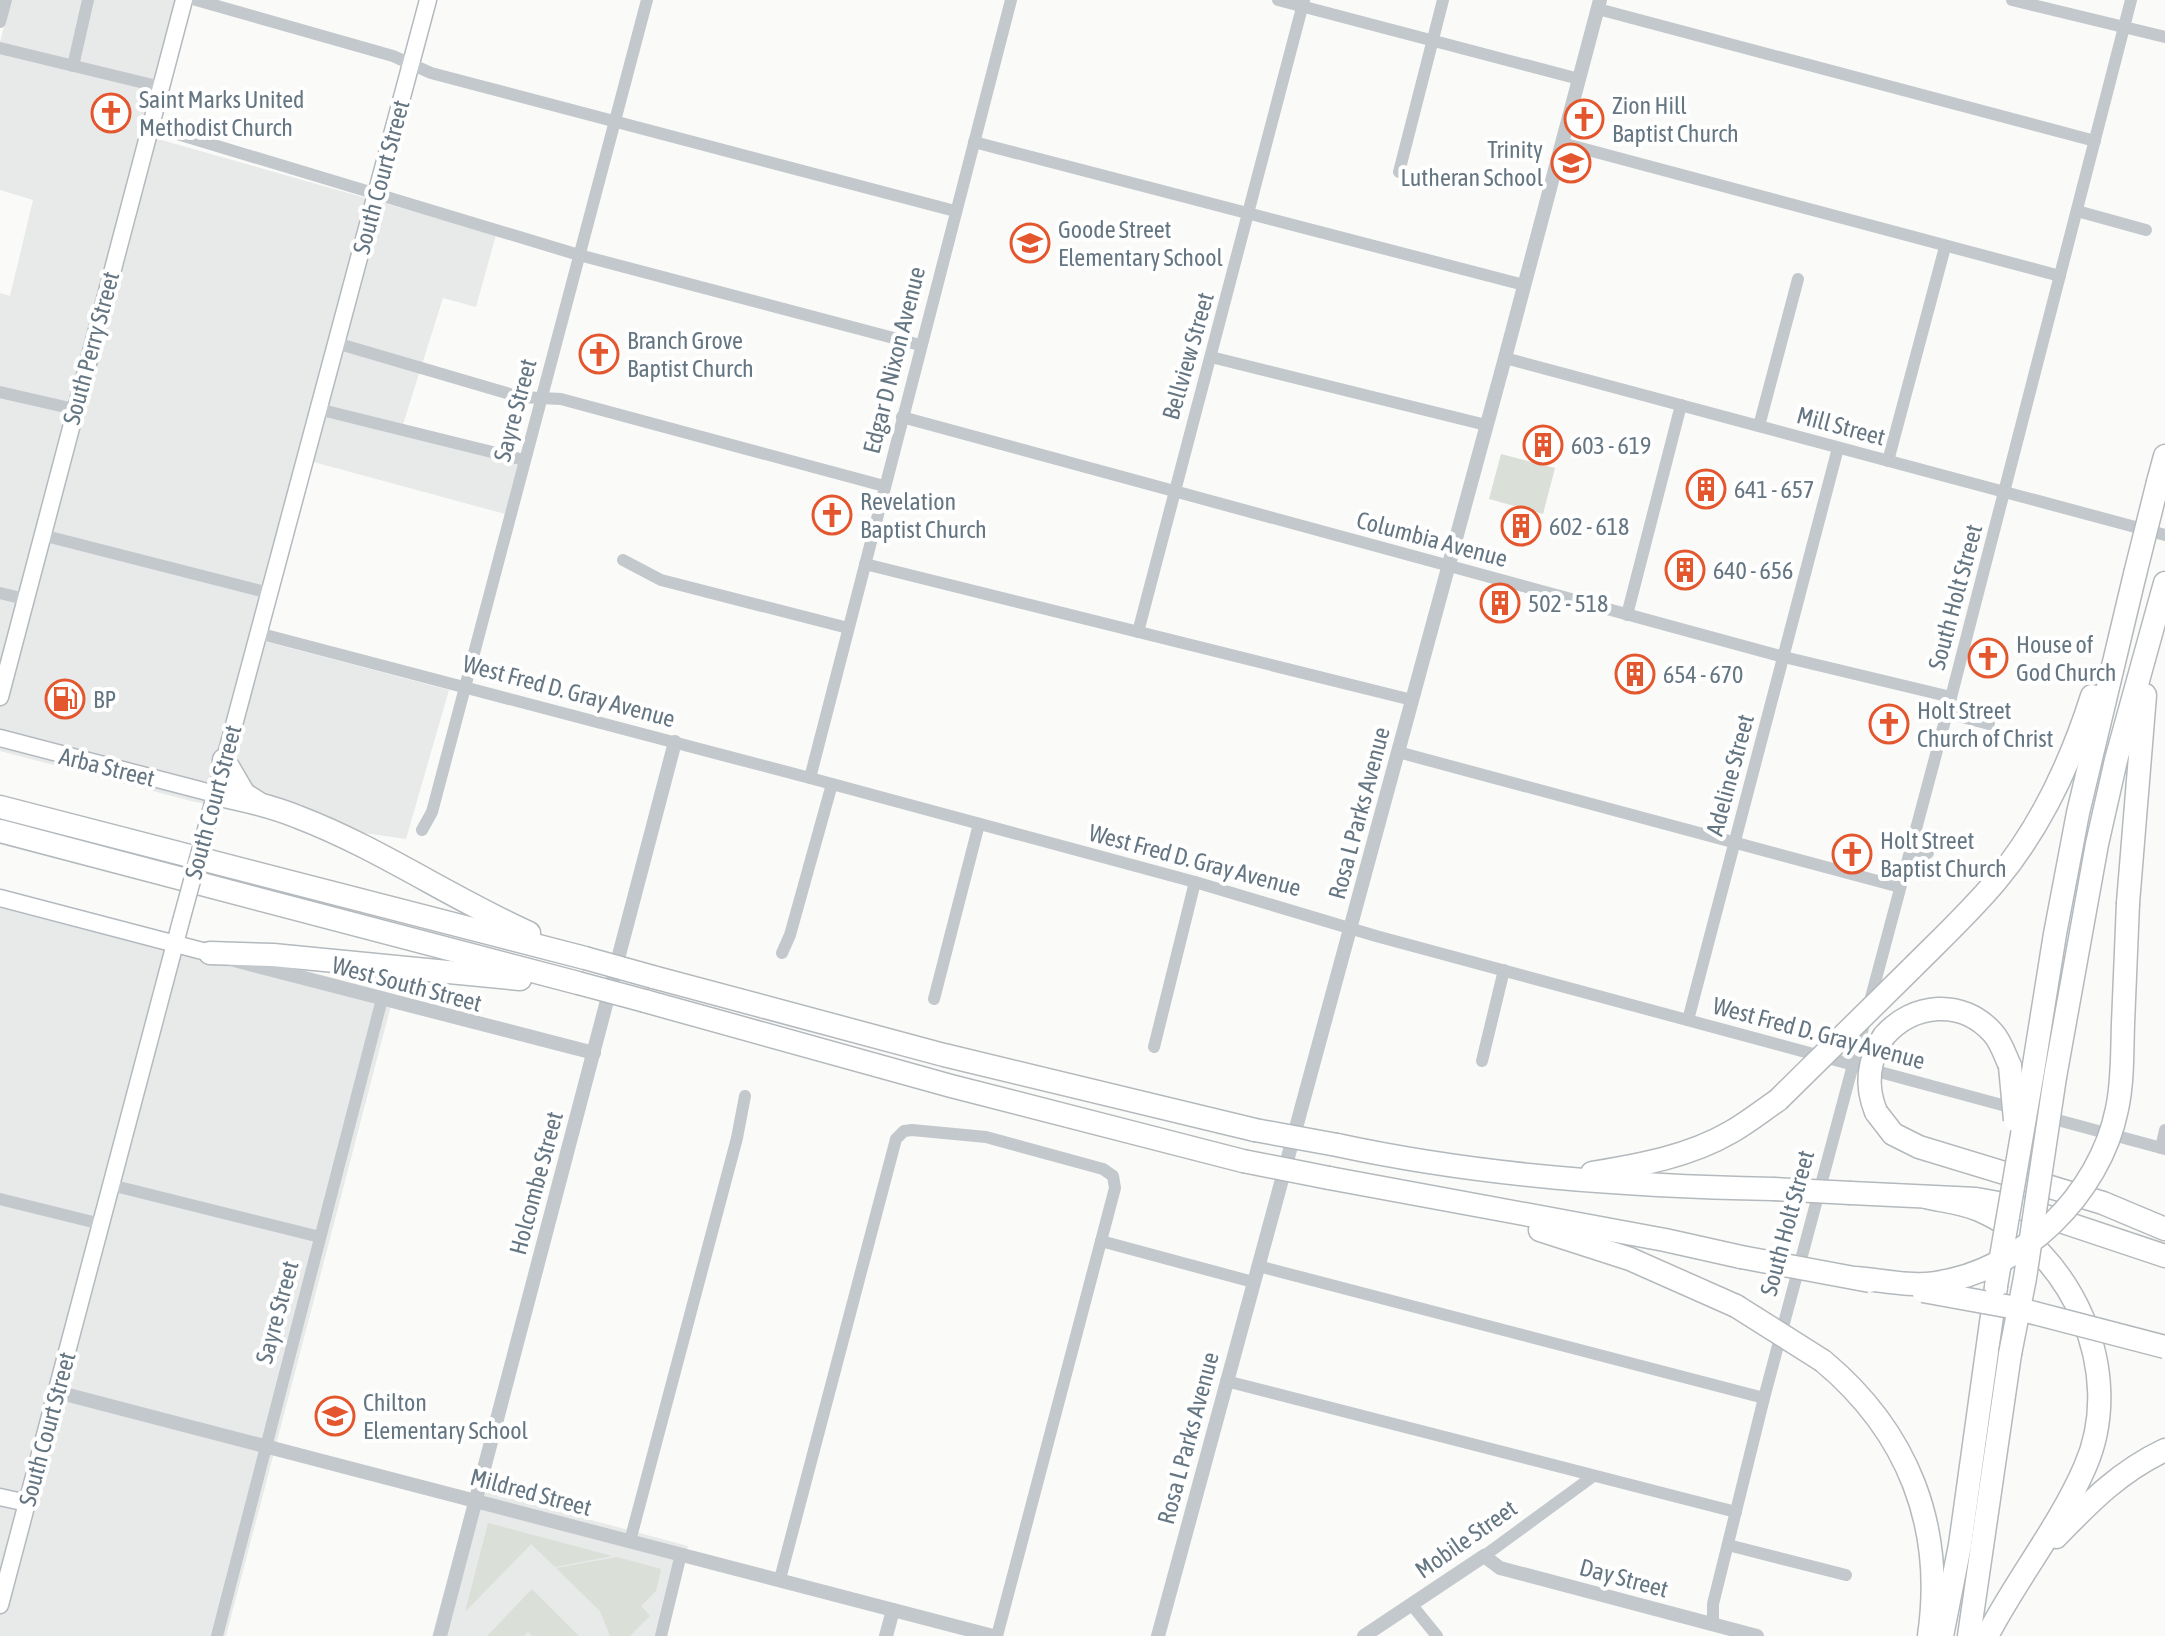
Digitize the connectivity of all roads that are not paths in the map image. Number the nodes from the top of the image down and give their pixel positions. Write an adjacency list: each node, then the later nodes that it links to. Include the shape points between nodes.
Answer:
1 (6, 0): 14 (street)
2 (88, 0): 20 (street)
3 (184, 0): 22 (main road, South Perry Street)
4 (196, 0): 19 (street)
5 (428, 0): 19 (main road, South Court Street)
6 (647, 0): 23 (street, Sayre Street)
7 (1011, 0): 26 (street, Edgar D Nixon Avenue)
8 (1278, 0): 12 (street)
9 (1443, 0): 17 (street)
10 (2012, 0): 15 (street)
11 (2131, 0): 15 (street, South Holt Street)
12 (1303, 3): 17 (street); 32 (street, Bellview Street)
13 (1599, 5): 21 (street, Rosa L Parks Avenue); 25 (street)
14 (0, 22)
15 (2124, 27): 16 (street); 25 (street, South Holt Street)
16 (2165, 37)
17 (1433, 41): 21 (street); 28 (street)
18 (0, 48): 20 (street)
19 (411, 64): 23 (street); 29 (main road, South Court Street)
20 (73, 66): 22 (street)
21 (1579, 79): 27 (street, Rosa L Parks Avenue)
22 (161, 87): 24 (main road, South Perry Street)
23 (615, 120): 30 (street); 35 (street, Sayre Street)
24 (151, 126): 29 (street); 46 (main road, South Perry Street)
25 (2095, 141): 31 (street, South Holt Street)
26 (974, 142): 30 (street, Edgar D Nixon Avenue); 32 (street)
27 (1562, 143): 34 (street); 38 (street, Rosa L Parks Avenue)
28 (1399, 172)
29 (377, 194): 35 (street); 39 (main road, South Court Street)
30 (955, 211): 40 (street, Edgar D Nixon Avenue)
31 (2077, 211): 33 (street); 36 (street, South Holt Street)
32 (1249, 214): 38 (street); 41 (street, Bellview Street)
33 (2146, 230)
34 (1945, 247): 36 (street); 54 (street)
35 (579, 255): 40 (street); 44 (street, Sayre Street)
36 (2060, 276): 57 (street, South Holt Street)
37 (1798, 279): 50 (street)
38 (1524, 285): 42 (street, Rosa L Parks Avenue)
39 (336, 343): 44 (street, via 520,397); 47 (main road, South Court Street)
40 (920, 345): 48 (street, Edgar D Nixon Avenue)
41 (1211, 357): 49 (street); 56 (street, Bellview Street)
42 (1505, 358): 45 (street, Mill Street); 49 (street, Rosa L Parks Avenue)
43 (0, 392): 46 (street)
44 (541, 398): 53 (street, Sayre Street); 55 (street, via 561,399)
45 (1681, 405): 50 (street, Mill Street); 67 (street)
46 (74, 409): 58 (main road, South Perry Street)
47 (318, 409): 53 (street); 65 (main road, South Court Street)
48 (902, 417): 55 (street, Edgar D Nixon Avenue); 56 (street, Columbia Avenue)
49 (1486, 425): 62 (street, Rosa L Parks Avenue)
50 (1759, 426): 51 (street, Mill Street)
51 (1838, 448): 54 (street, Mill Street); 73 (street, Adeline Street)
52 (2165, 456): 71 (highway, bridge)
53 (524, 460): 74 (street, Sayre Street)
54 (1888, 461): 57 (street, Mill Street)
55 (884, 486): 61 (street, Edgar D Nixon Avenue)
56 (1173, 491): 62 (street, Columbia Avenue); 69 (street, Bellview Street)
57 (2005, 494): 59 (street, Mill Street); 76 (street, South Holt Street)
58 (42, 535): 65 (street); 66 (main road, South Perry Street)
59 (2165, 535)
60 (623, 560): 68 (street, via 661,580)
61 (865, 564): 68 (street, Edgar D Nixon Avenue); 69 (street)
62 (1448, 566): 67 (street, Columbia Avenue); 77 (street, Rosa L Parks Avenue)
63 (2165, 583): 72 (highway)
64 (0, 593): 66 (street)
65 (269, 593): 70 (main road, South Court Street)
66 (25, 599): 75 (main road, South Perry Street)
67 (1627, 615): 73 (street, Columbia Avenue)
68 (848, 628): 84 (street, Edgar D Nixon Avenue)
69 (1138, 632): 77 (street)
70 (258, 633): 74 (street, West Fred D. Gray Avenue); 83 (main road, South Court Street)
71 (2122, 633): 115 (highway, bridge, via 2078,813); 116 (highway, bridge, via 2049,803 1999,878 1778,1100 1730,1133 1690,1151)
72 (2151, 634): 127 (highway, bridge, via 2132,823 2122,1078 2105,1147 2061,1214 2021,1249 1971,1274 1931,1284); 162 (highway, bridge, via 2097,844 2010,1354)
73 (1784, 657): 76 (street, Columbia Avenue); 92 (street, Adeline Street)
74 (464, 687): 81 (street, West Fred D. Gray Avenue); 90 (street, Sayre Street, via 432,812)
75 (0, 697)
76 (1951, 697): 78 (street, South Holt Street)
77 (1412, 700): 82 (street, Rosa L Parks Avenue)
78 (1947, 713): 79 (street); 93 (street, South Holt Street)
79 (1989, 724)
80 (0, 738): 86 (main road, Arba Street)
81 (675, 742): 84 (street, West Fred D. Gray Avenue); 109 (street, Holcombe Street)
82 (1398, 752): 92 (street); 98 (street, Rosa L Parks Avenue)
83 (224, 760): 86 (main road, South Court Street); 87 (highway, via 244,794)
84 (810, 778): 85 (street, West Fred D. Gray Avenue)
85 (832, 784): 89 (street, West Fred D. Gray Avenue); 101 (street)
86 (215, 794): 87 (highway); 99 (main road, South Court Street, bridge)
87 (259, 804): 102 (highway, via 316,824 483,912)
88 (0, 807): 102 (highway)
89 (979, 824): 95 (street, West Fred D. Gray Avenue); 106 (street)
90 (422, 830)
91 (0, 831): 104 (highway)
92 (1735, 844): 96 (street); 107 (street, Adeline Street)
93 (1911, 849): 94 (street); 96 (street, South Holt Street)
94 (1928, 853)
95 (1195, 882): 98 (street, West Fred D. Gray Avenue); 108 (street)
96 (1900, 887): 111 (street, South Holt Street)
97 (0, 898): 99 (main road)
98 (1350, 928): 103 (street, West Fred D. Gray Avenue); 126 (street, Rosa L Parks Avenue)
99 (175, 945): 100 (main road); 117 (main road, South Court Street)
100 (210, 953): 104 (highway); 105 (street, West South Street)
101 (782, 953)
102 (585, 958): 116 (highway, bridge, via 944,1055 1255,1130 1394,1156)
103 (1504, 970): 107 (street, West Fred D. Gray Avenue); 110 (street)
104 (578, 983): 120 (highway, bridge, via 1243,1161)
105 (382, 999): 109 (street, West South Street); 123 (street, Sayre Street)
106 (934, 999)
107 (1688, 1020): 111 (street, West Fred D. Gray Avenue)
108 (1154, 1047)
109 (594, 1053): 137 (street, Holcombe Street)
110 (1482, 1061)
111 (1852, 1065): 114 (street, West Fred D. Gray Avenue); 132 (street, South Holt Street)
112 (745, 1096): 140 (street)
113 (2165, 1130): 114 (street)
114 (2163, 1148)
115 (2016, 1164): 122 (highway, bridge, via 2015,1097 1998,1039 1987,1027 1951,1009 1935,1008 1900,1020 1884,1036 1869,1076 1876,1112 1893,1134 1919,1147 2103,1203); 161 (highway, bridge)
116 (1563, 1178): 118 (highway, bridge, via 1656,1187)
117 (111, 1185): 121 (main road, South Court Street); 123 (street)
118 (1926, 1197): 125 (highway, via 2015,1206); 144 (highway, via 1979,1210 2013,1230 2058,1274 2088,1330 2098,1380 2096,1432 2085,1468)
119 (0, 1199): 121 (street)
120 (1452, 1202): 127 (highway, bridge); 160 (highway, bridge, via 1612,1252 1693,1285 1823,1361 1852,1387 1875,1414 1914,1485 1932,1564)
121 (101, 1224): 131 (main road, South Court Street)
122 (2165, 1229)
123 (320, 1237): 133 (street, Sayre Street)
124 (1101, 1241): 128 (street); 146 (street, via 1115,1188 1113,1176 1103,1169 986,1137 912,1130 900,1134); 155 (street)
125 (2165, 1256)
126 (1258, 1266): 128 (street, Rosa L Parks Avenue); 132 (street)
127 (1856, 1278): 129 (highway, bridge, via 2011,1307)
128 (1253, 1282): 130 (street, Rosa L Parks Avenue)
129 (2165, 1347)
130 (1226, 1381): 135 (street); 156 (street, Rosa L Parks Avenue)
131 (57, 1392): 133 (street, Mildred Street); 138 (main road, South Court Street)
132 (1764, 1398): 139 (street, South Holt Street)
133 (265, 1445): 137 (street, Mildred Street); 151 (street, Sayre Street)
134 (2165, 1450): 144 (highway, via 2104,1487)
135 (1592, 1477): 139 (street); 143 (street, Mobile Street)
136 (0, 1497): 138 (main road)
137 (476, 1500): 140 (street, Mildred Street); 152 (street, Holcombe Street)
138 (27, 1503): 148 (main road, South Court Street)
139 (1736, 1512): 141 (street, South Holt Street)
140 (630, 1541): 142 (street, Mildred Street)
141 (1728, 1545): 145 (street); 150 (street, South Holt Street)
142 (681, 1554): 146 (street, Mildred Street); 153 (street)
143 (1484, 1556): 147 (street, Mobile Street); 150 (street, Day Street, via 1500,1568)
144 (2035, 1558): 163 (highway)
145 (1846, 1575)
146 (780, 1579): 149 (street, Mildred Street)
147 (1411, 1604): 157 (street, Mobile Street); 158 (street)
148 (0, 1605)
149 (893, 1610): 154 (street); 155 (street, Mildred Street)
150 (1713, 1624): 159 (street, Day Street)
151 (217, 1636)
152 (440, 1636)
153 (661, 1636)
154 (886, 1636)
155 (995, 1636)
156 (1158, 1636)
157 (1364, 1636)
158 (1437, 1636)
159 (1757, 1636)
160 (1929, 1636)
161 (1942, 1636)
162 (1969, 1636)
163 (1987, 1636)

